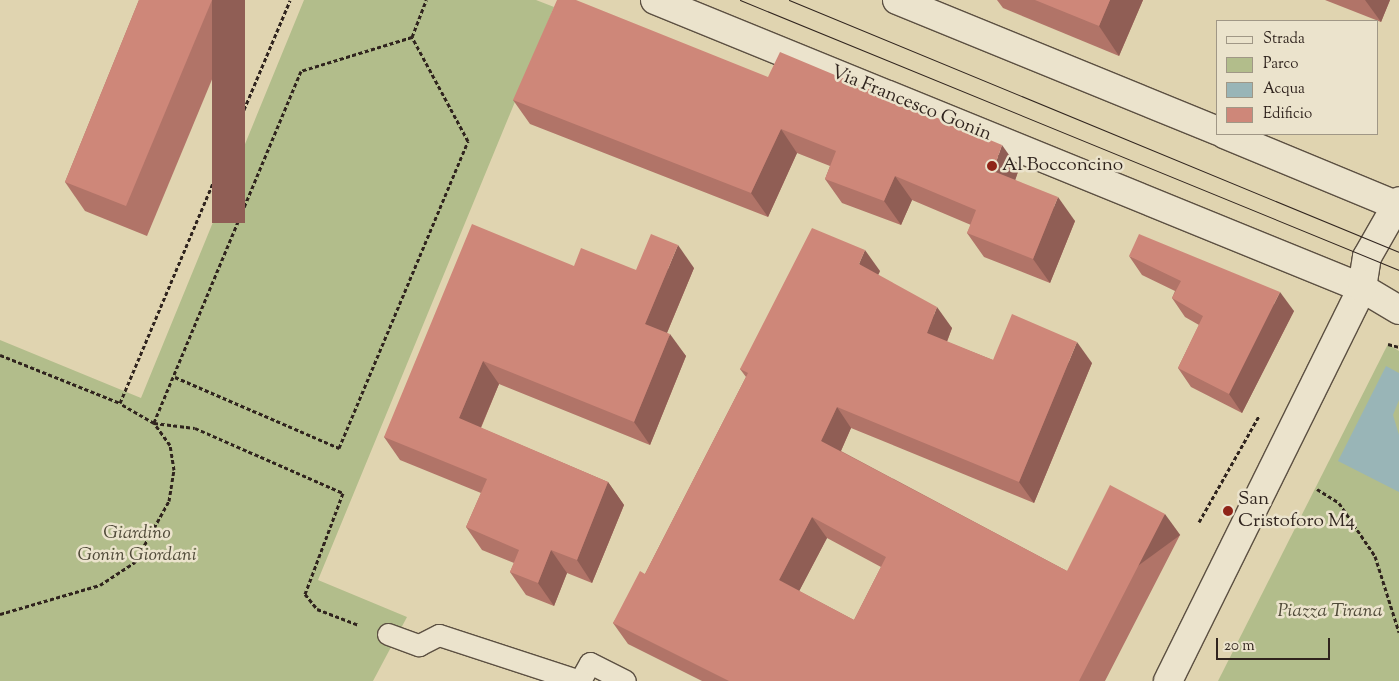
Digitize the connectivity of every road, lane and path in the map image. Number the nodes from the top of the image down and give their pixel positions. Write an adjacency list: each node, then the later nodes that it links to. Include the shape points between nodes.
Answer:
1 (290, 0): 15 (path)
2 (426, 0): 5 (path)
3 (655, 0): 9 (street, Via Francesco Gonin)
4 (898, 0): 6 (street)
5 (412, 37): 14 (path, via 301,71); 14 (path, via 468,141 339,448)
6 (1216, 130)
7 (1227, 135): 8 (street)
8 (1396, 202): 9 (street, via 1367,257)
9 (1362, 288): 10 (street); 25 (street)
10 (1399, 310)
11 (1388, 344): 12 (path)
12 (1399, 347)
13 (0, 355): 15 (path)
14 (175, 377): 17 (path)
15 (120, 403): 17 (path)
16 (1259, 415): 19 (path)
17 (154, 423): 20 (path, via 170,445 174,470 169,500 135,562 100,585); 22 (path, via 195,428 336,486 342,493 341,502 304,594 307,602 333,617)
18 (1317, 488): 21 (path, via 1339,503 1374,556)
19 (1199, 522)
20 (0, 614)
21 (1399, 632)
22 (388, 634): 23 (lane, via 419,645 439,635)
23 (581, 680): 24 (lane, via 590,663)
24 (625, 681)
25 (1168, 681)

